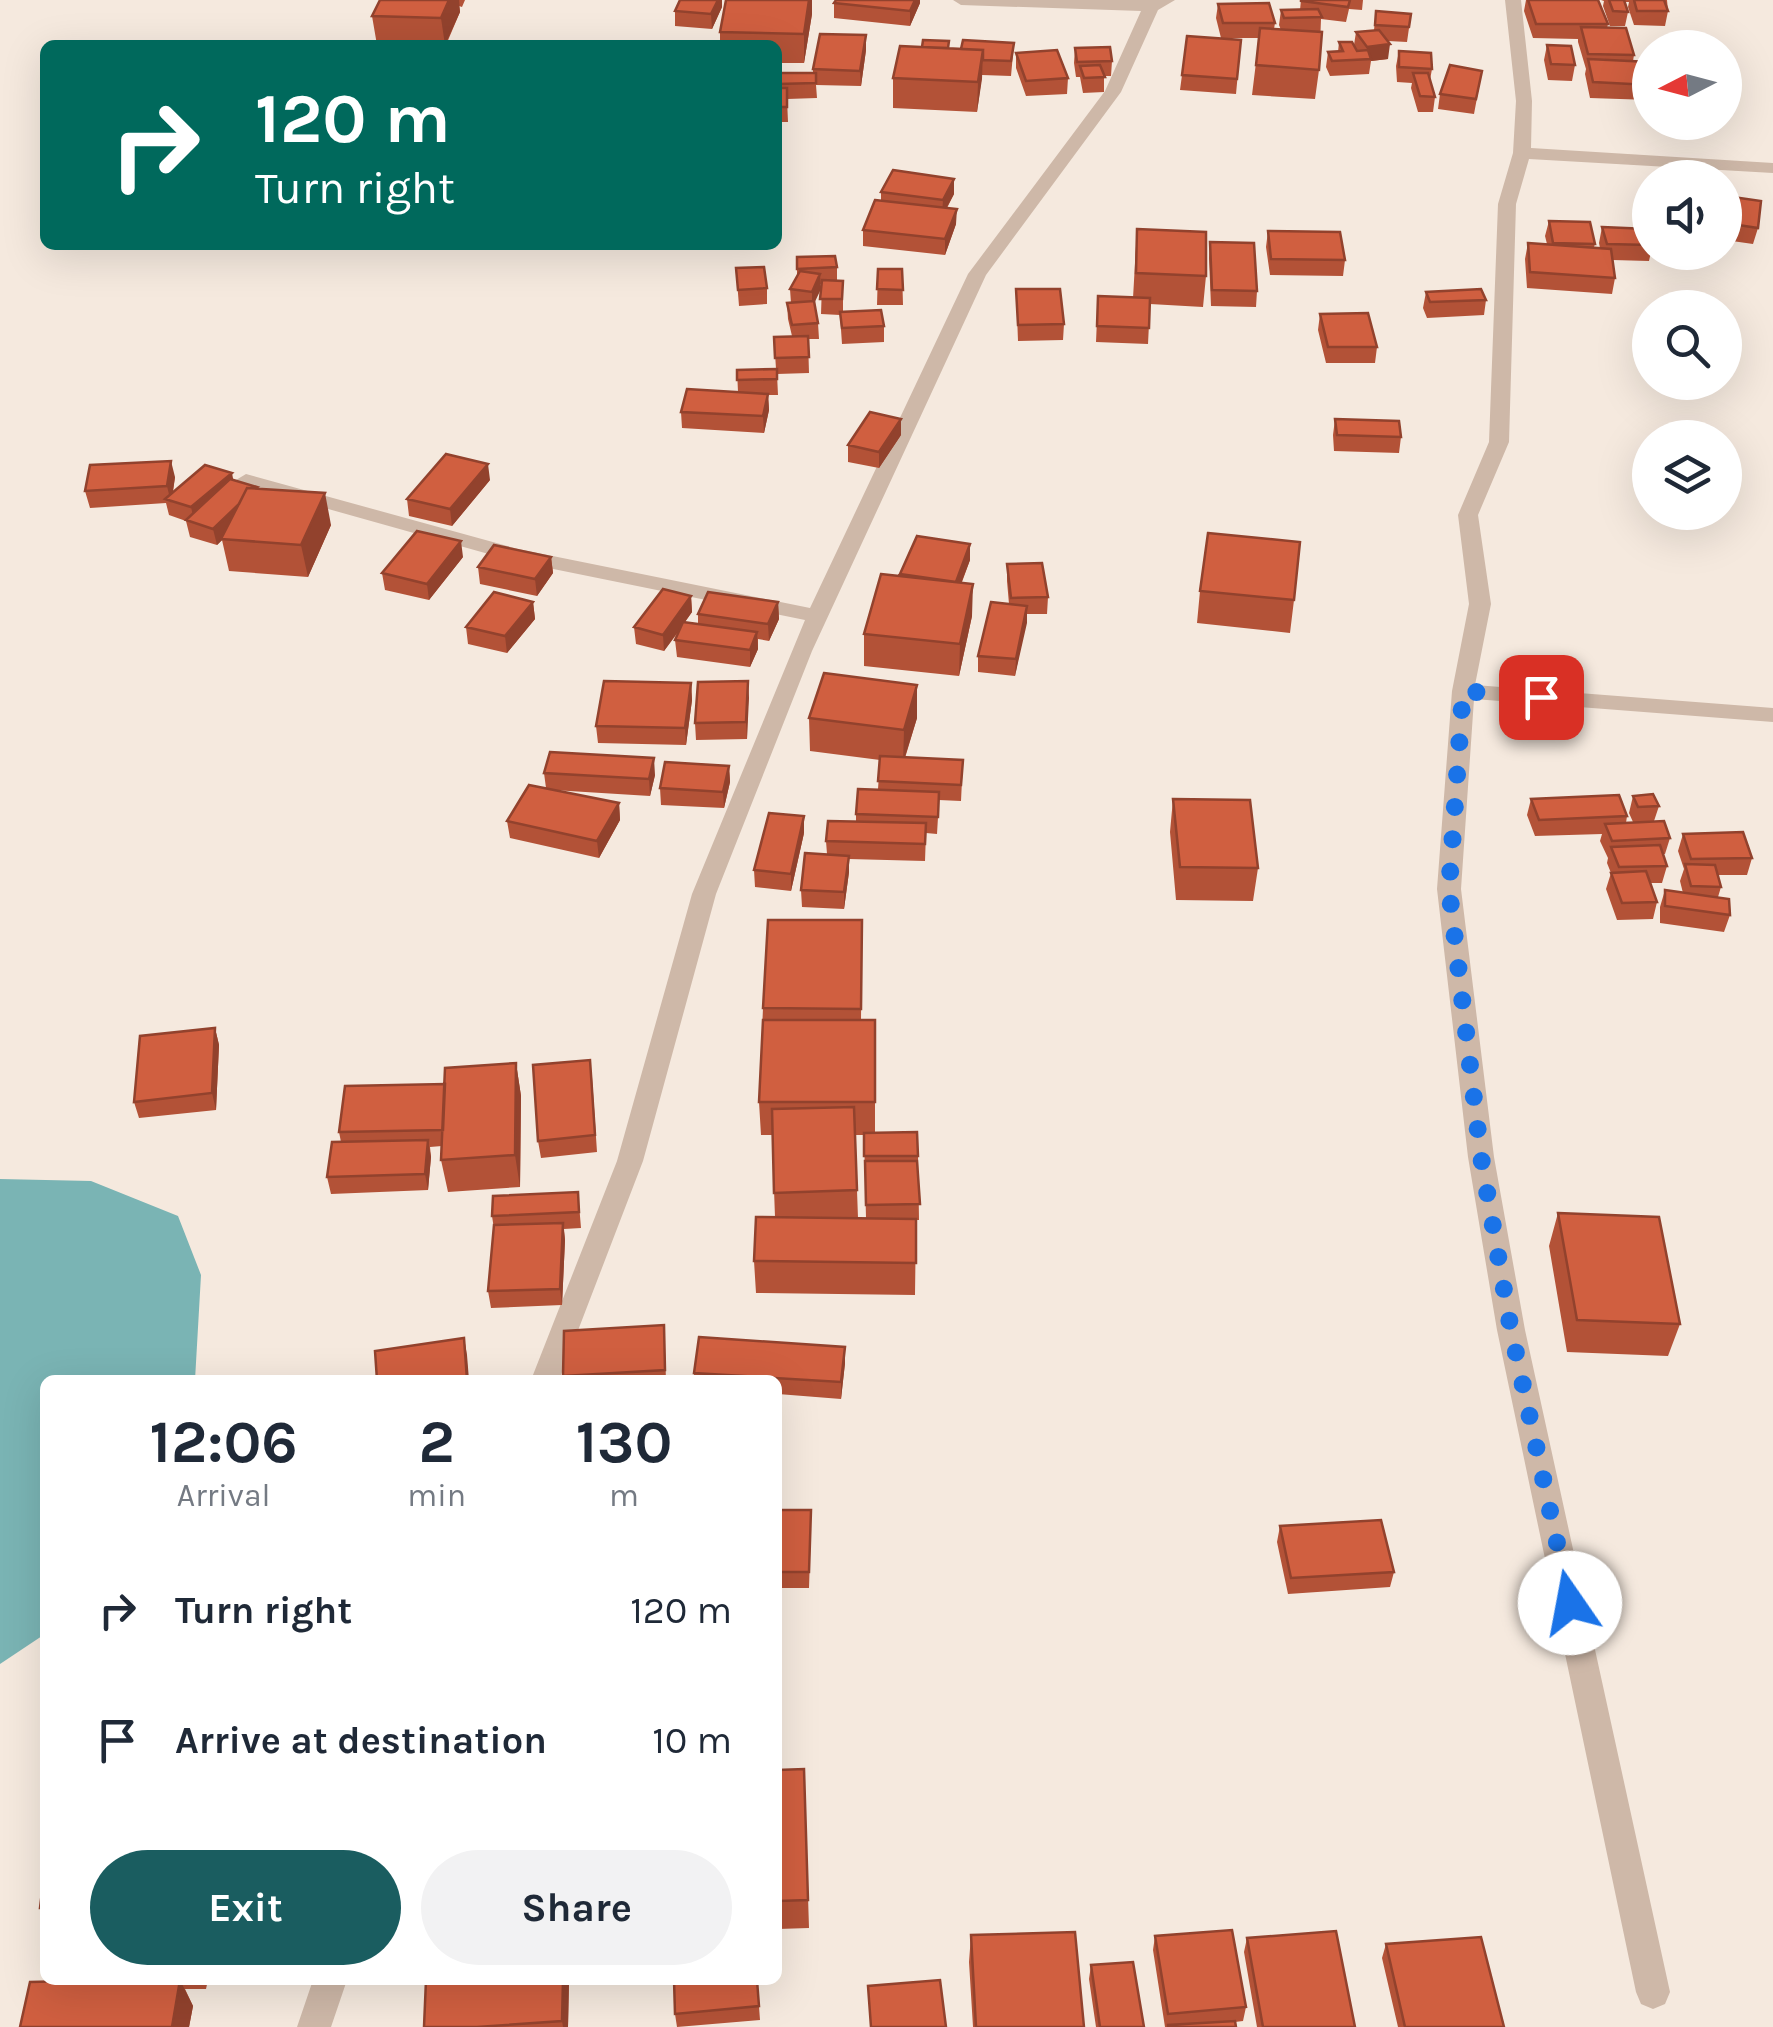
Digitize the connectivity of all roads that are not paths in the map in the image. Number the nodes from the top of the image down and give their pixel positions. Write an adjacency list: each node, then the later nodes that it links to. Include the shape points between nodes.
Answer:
1 (962, 0): 3 (street)
2 (1513, 0): 4 (street, via 1524,101)
3 (1159, 4): 7 (street, via 1113,92 977,274)
4 (1522, 153): 5 (street); 8 (street, via 1506,204 1499,442 1468,515 1480,604)
5 (1773, 168)
6 (246, 480): 7 (street, via 514,554)
7 (818, 616): 10 (street, via 704,894 630,1161)
8 (1463, 691): 9 (street); 12 (street, via 1449,889 1481,1157 1511,1330)
9 (1773, 715)
10 (547, 1375)
11 (328, 1985): 13 (street)
12 (1652, 1992)
13 (314, 2027)

